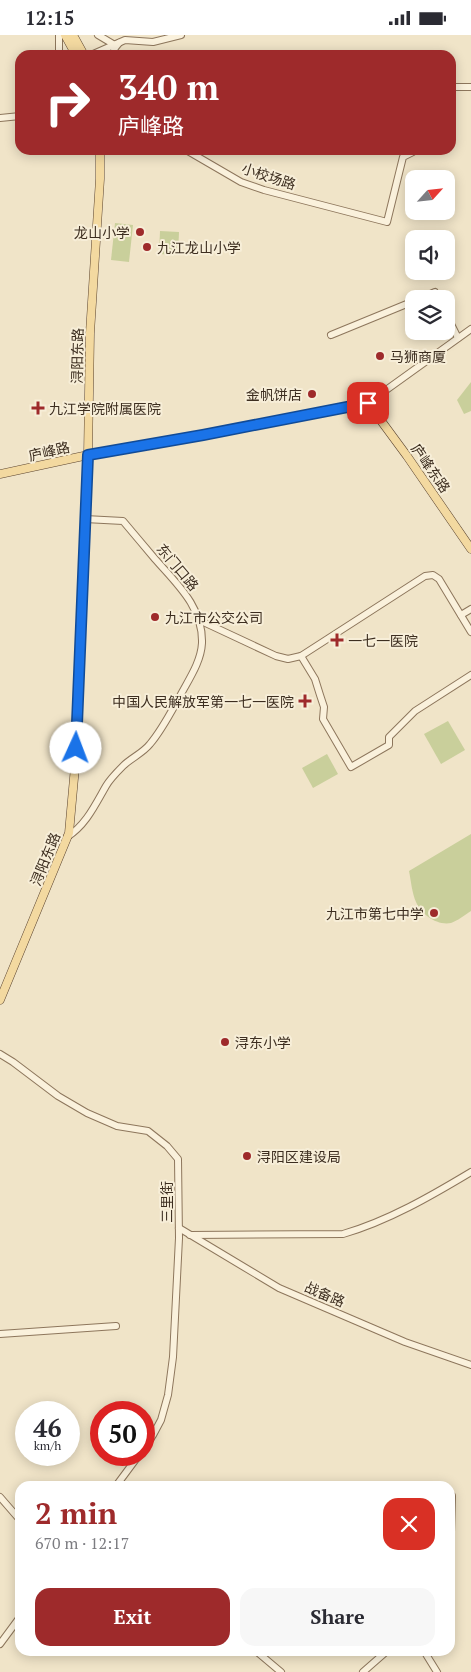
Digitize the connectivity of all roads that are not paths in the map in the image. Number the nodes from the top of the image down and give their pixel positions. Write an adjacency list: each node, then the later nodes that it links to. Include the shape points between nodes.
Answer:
1 (59, 35): 10 (street)
2 (65, 35): 11 (main road)
3 (73, 35): 12 (main road)
4 (98, 35): 9 (street)
5 (114, 35): 9 (street)
6 (181, 35): 7 (street)
7 (166, 37): 8 (street, via 153,42)
8 (125, 40): 9 (street); 14 (street)
9 (113, 44): 13 (street)
10 (59, 50)
11 (73, 50)
12 (81, 50)
13 (100, 50)
14 (115, 50)
15 (456, 87): 16 (street)
16 (471, 87)
17 (15, 116): 18 (street)
18 (0, 118)
19 (100, 155): 23 (main road)
20 (103, 155): 23 (main road)
21 (195, 155): 22 (street, 小校场路, via 241,182 388,222 403,157)
22 (407, 155)
23 (100, 179): 30 (main road, 浔阳东路, via 90,333)
24 (405, 305): 27 (street)
25 (471, 329): 28 (street)
26 (455, 332): 28 (street)
27 (331, 335)
28 (458, 338): 29 (street)
29 (368, 403): 30 (main road, 庐峰路); 33 (main road, 庐峰东路)
30 (88, 455): 31 (main road, 庐峰路); 32 (main road, 浔阳东路)
31 (0, 474)
32 (85, 519): 36 (street, 东门口路, via 123,521 184,591); 40 (main road, 浔阳东路, via 75,767)
33 (471, 549)
34 (471, 609): 35 (street)
35 (461, 615): 37 (street); 38 (street, via 438,579 433,575 425,576)
36 (199, 620): 38 (street, via 276,656 288,659); 40 (street, 东门口路, via 202,644 199,659 161,728 149,746 125,764 106,785 77,831)
37 (471, 633)
38 (301, 656): 39 (street, via 315,679 324,707 323,719 351,767 389,745 389,737 415,711)
39 (471, 675)
40 (67, 837): 41 (main road, 浔阳东路)
41 (0, 1000)
42 (0, 1054): 44 (street, 三里街, via 87,1113 117,1126 148,1131 167,1146 178,1159)
43 (471, 1171): 45 (street, via 428,1197 343,1234)
44 (178, 1229): 45 (street, 战备路); 49 (street, 三里街, via 173,1357 168,1395)
45 (189, 1235): 48 (street, 战备路, via 279,1288 406,1342)
46 (116, 1326): 47 (street)
47 (0, 1334)
48 (471, 1365)
49 (155, 1433)
50 (131, 1466): 51 (street)
51 (120, 1481)
52 (0, 1497): 53 (street)
53 (15, 1514)
54 (15, 1624): 55 (street)
55 (0, 1644)
56 (262, 1656): 59 (street)
57 (383, 1656): 60 (street)
58 (427, 1656): 61 (street)
59 (281, 1672)
60 (363, 1672)
61 (437, 1672)

